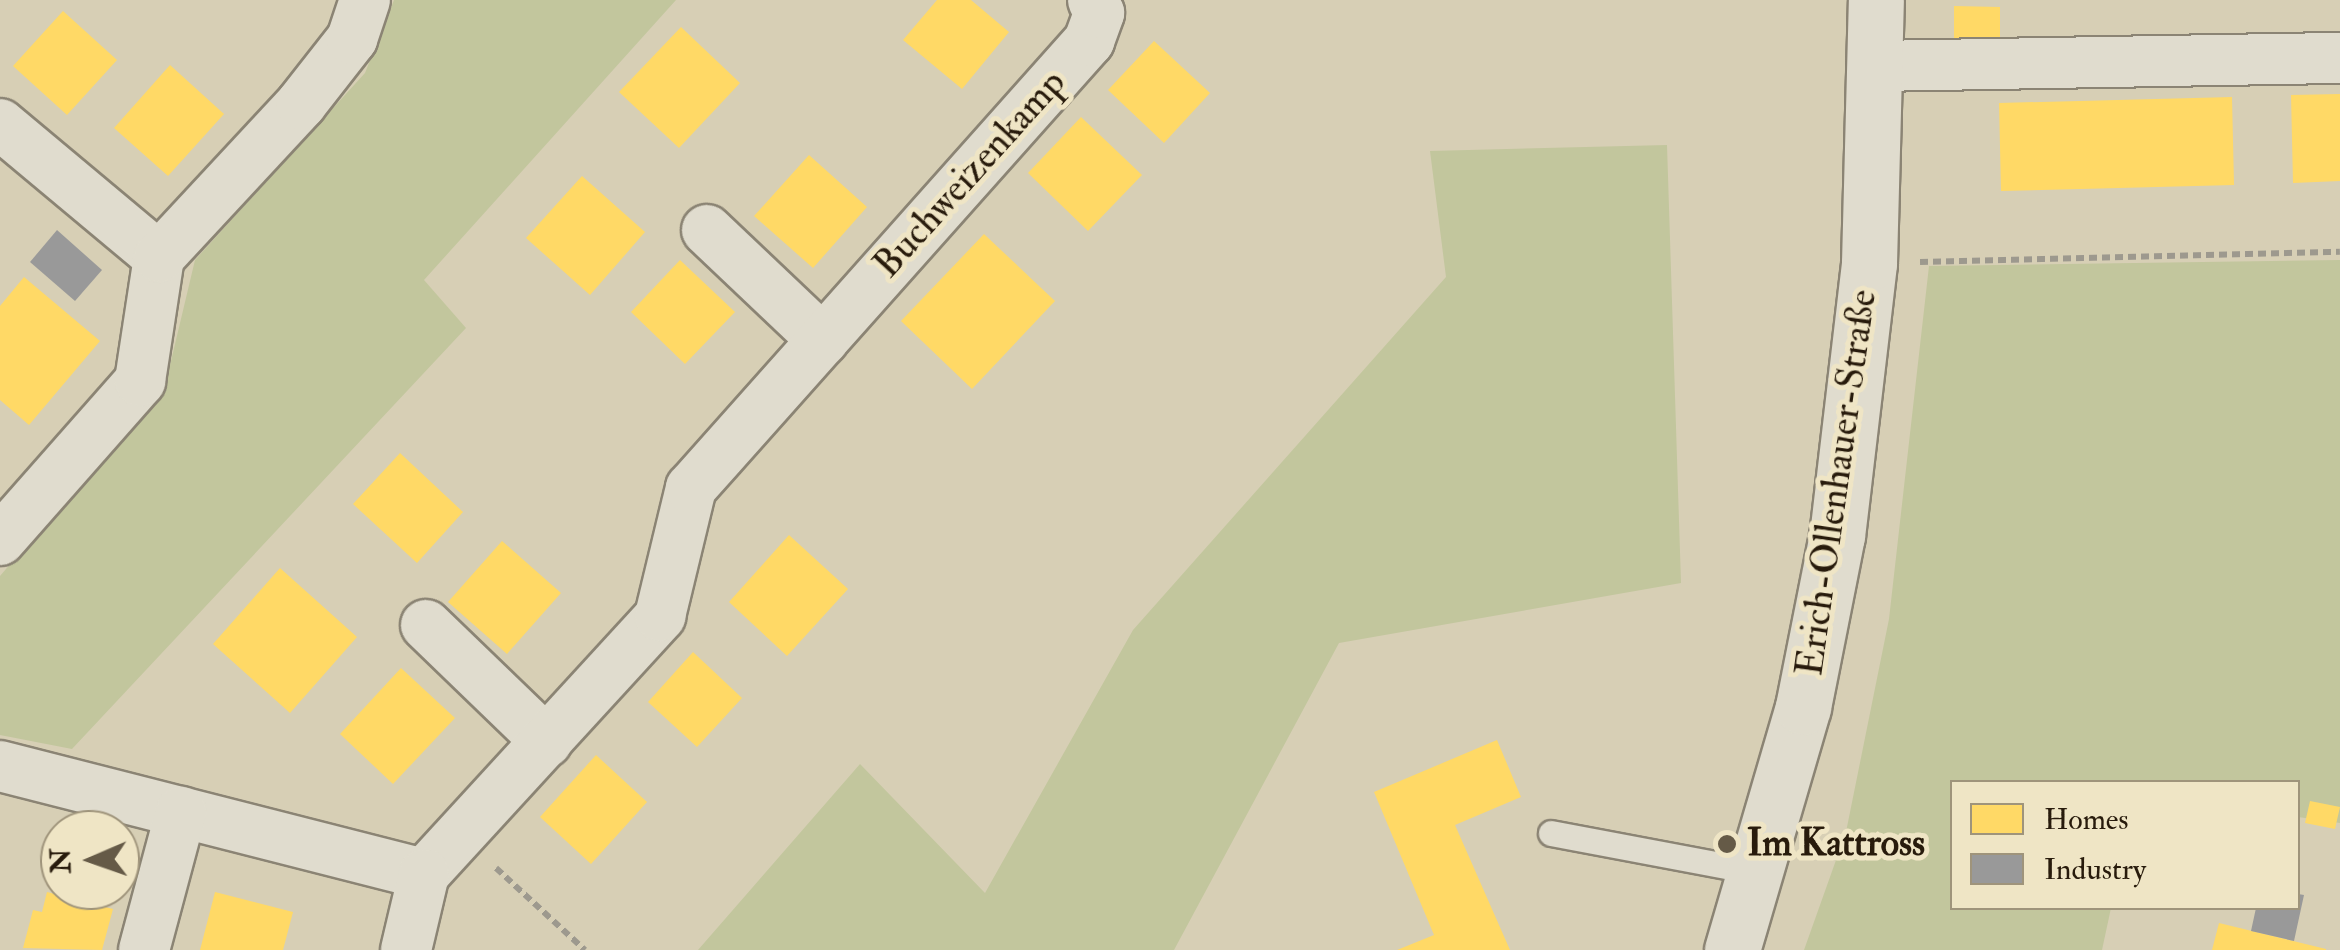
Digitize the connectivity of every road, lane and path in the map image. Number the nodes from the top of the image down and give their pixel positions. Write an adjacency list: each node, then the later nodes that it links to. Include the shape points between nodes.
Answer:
1 (365, 0): 9 (street, via 352,39 300,104)
2 (1093, 0): 11 (street, Buchweizenkamp, via 1099,14 1089,41)
3 (1876, 0): 5 (street, Erich-Ollenhauer-Straße)
4 (2340, 58): 5 (street)
5 (1876, 66): 10 (street, Erich-Ollenhauer-Straße)
6 (0, 124): 9 (street)
7 (707, 230): 11 (street)
8 (2340, 252): 10 (path)
9 (159, 257): 12 (street, via 140,381)
10 (1869, 263): 19 (street, Erich-Ollenhauer-Straße, via 1837,536 1803,708)
11 (823, 340): 14 (street, Buchweizenkamp, via 691,488 660,616)
12 (0, 540)
13 (426, 625): 14 (street)
14 (548, 742): 18 (street, Buchweizenkamp)
15 (0, 766): 16 (street)
16 (181, 812): 20 (street); 21 (street)
17 (1551, 833): 19 (lane)
18 (462, 837): 20 (street, Buchweizenkamp); 23 (path)
19 (1758, 872): 24 (street, Erich-Ollenhauer-Straße)
20 (424, 874): 22 (street)
21 (144, 950)
22 (406, 950)
23 (585, 950)
24 (1732, 950)

